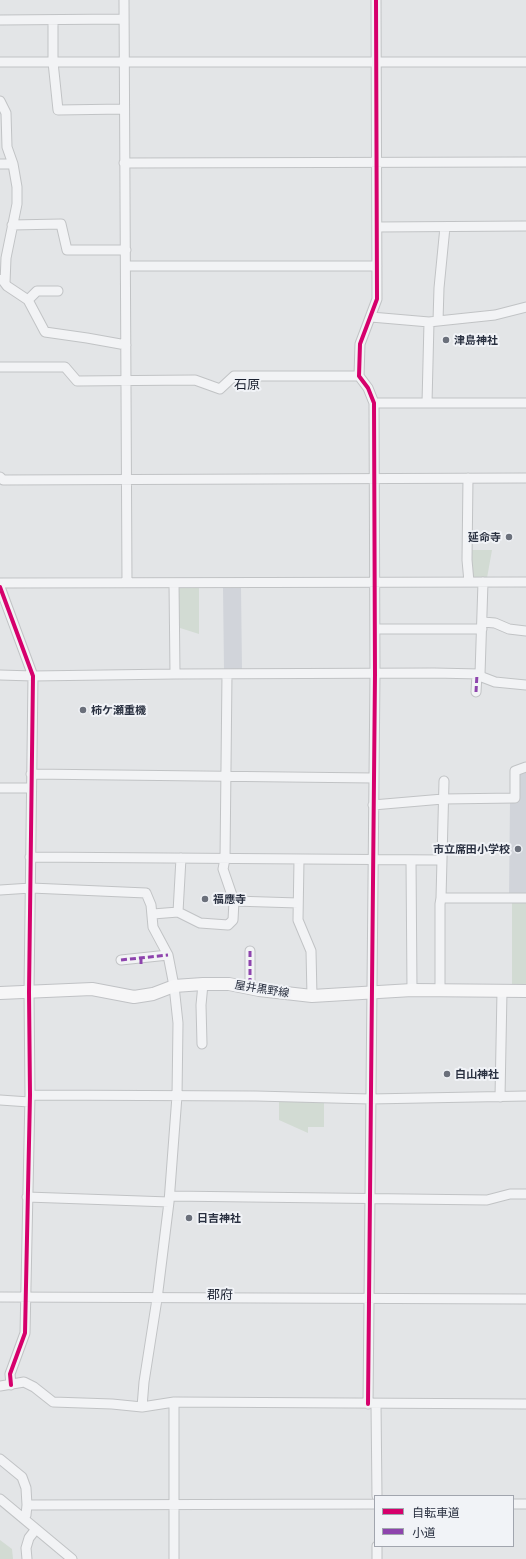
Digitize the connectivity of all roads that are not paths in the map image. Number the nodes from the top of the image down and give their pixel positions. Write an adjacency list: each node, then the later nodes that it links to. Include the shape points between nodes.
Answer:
1 (124, 0): 3 (street)
2 (376, 0): 8 (street)
3 (124, 19): 5 (street); 10 (street)
4 (0, 20): 5 (street)
5 (53, 20): 7 (street)
6 (0, 62): 7 (street)
7 (53, 62): 10 (street); 12 (street, via 58,110)
8 (376, 62): 9 (street); 10 (street); 15 (street)
9 (526, 62)
10 (123, 63): 12 (street)
11 (0, 101): 17 (street, via 6,113 8,147)
12 (124, 109): 14 (street)
13 (526, 162): 15 (street)
14 (124, 163): 15 (street); 22 (street)
15 (377, 163): 20 (street)
16 (0, 164): 17 (street)
17 (13, 164): 18 (street, via 17,204)
18 (12, 225): 22 (street, via 61,224 67,250); 25 (street)
19 (526, 226): 21 (street)
20 (377, 227): 21 (street); 24 (street)
21 (445, 227): 30 (street)
22 (126, 250): 23 (street)
23 (126, 266): 24 (street); 31 (street)
24 (377, 266): 29 (street, via 377,299)
25 (2, 281): 27 (street)
26 (58, 291): 27 (street, via 37,291)
27 (28, 300): 31 (street, via 45,332)
28 (526, 307): 30 (street, via 495,316)
29 (371, 317): 30 (street); 33 (street, via 360,344)
30 (433, 322): 36 (street)
31 (126, 345): 34 (street)
32 (0, 367): 34 (street, via 65,367 77,380)
33 (359, 376): 34 (street, via 234,376 220,389 195,380); 35 (street, via 368,388)
34 (127, 380): 42 (street)
35 (374, 403): 36 (street); 39 (street)
36 (427, 403): 37 (street)
37 (526, 403)
38 (0, 477): 42 (street, via 3,480)
39 (374, 478): 40 (street); 42 (street); 44 (street)
40 (468, 478): 41 (street); 45 (street)
41 (526, 478)
42 (127, 479): 43 (street)
43 (127, 582): 48 (street); 49 (street)
44 (375, 582): 45 (street); 49 (street); 52 (street)
45 (469, 582): 46 (street)
46 (483, 582): 47 (street); 51 (street)
47 (526, 582)
48 (0, 583)
49 (174, 583): 54 (street)
50 (0, 587): 59 (street)
51 (482, 625): 52 (street); 53 (street, via 495,623 509,629); 57 (street)
52 (375, 629): 56 (street)
53 (526, 631)
54 (174, 674): 55 (street); 59 (street)
55 (227, 674): 56 (street); 64 (street)
56 (375, 674): 57 (street); 65 (street)
57 (478, 674): 60 (street, via 495,682); 61 (street)
58 (0, 675): 59 (street)
59 (33, 676): 63 (street)
60 (526, 685)
61 (476, 692)
62 (526, 767): 69 (street, via 515,770 515,798)
63 (31, 774): 64 (street); 68 (street)
64 (226, 776): 65 (street); 73 (street)
65 (373, 778): 70 (street)
66 (444, 781): 69 (street)
67 (0, 788): 68 (street)
68 (31, 788): 71 (street)
69 (443, 798): 70 (street); 77 (street)
70 (373, 805): 75 (street)
71 (30, 857): 72 (street); 78 (street)
72 (181, 858): 73 (street); 84 (street)
73 (225, 859): 74 (street); 82 (street, via 223,869)
74 (299, 860): 75 (street); 83 (street)
75 (373, 860): 76 (street); 98 (street)
76 (411, 860): 77 (street); 92 (street)
77 (442, 860): 80 (street)
78 (31, 888): 79 (street); 85 (street, via 146,893); 96 (street)
79 (0, 890)
80 (442, 898): 81 (street); 93 (street)
81 (526, 898)
82 (234, 901): 83 (street); 84 (street, via 233,920 228,925 200,923)
83 (298, 903): 99 (street, via 298,920 312,951)
84 (178, 912): 85 (street)
85 (153, 914): 87 (street, via 153,927)
86 (250, 951): 91 (street)
87 (168, 955): 88 (street, via 141,962); 90 (street)
88 (121, 960)
89 (203, 984): 90 (main road, 屋井黒野線); 91 (main road, 屋井黒野線, via 229,984); 100 (street)
90 (174, 986): 96 (main road, 屋井黒野線, via 134,997 92,989); 101 (street, via 178,1023)
91 (250, 989): 99 (main road, 屋井黒野線)
92 (412, 990): 93 (main road, 屋井黒野線); 98 (main road, 屋井黒野線)
93 (441, 990): 94 (main road, 屋井黒野線)
94 (502, 991): 95 (main road, 屋井黒野線); 103 (street)
95 (526, 991)
96 (29, 992): 97 (main road, 屋井黒野線); 105 (street)
97 (0, 993)
98 (371, 993): 99 (main road, 屋井黒野線); 104 (street)
99 (312, 996)
100 (202, 1044)
101 (177, 1096): 104 (street); 105 (street); 109 (street)
102 (526, 1096): 103 (street)
103 (500, 1097): 104 (street)
104 (370, 1098): 110 (street)
105 (30, 1099): 106 (street); 108 (street)
106 (0, 1100)
107 (526, 1194): 110 (street, via 510,1194 487,1200)
108 (27, 1197): 109 (street); 112 (street)
109 (169, 1199): 110 (street); 114 (street)
110 (370, 1199): 113 (street)
111 (0, 1297): 112 (street)
112 (26, 1297): 114 (street); 116 (street, via 25,1333 10,1374)
113 (369, 1298): 114 (street); 115 (street); 119 (street)
114 (157, 1299): 121 (street)
115 (526, 1299)
116 (11, 1385): 117 (street); 121 (street, via 24,1382 53,1402)
117 (0, 1386)
118 (174, 1402): 119 (street); 121 (street); 129 (street)
119 (372, 1404): 120 (street); 123 (street)
120 (526, 1404)
121 (142, 1407)
122 (0, 1459): 128 (street, via 22,1477 26,1488)
123 (377, 1495)
124 (0, 1499): 130 (street)
125 (374, 1504): 129 (street)
126 (514, 1504): 127 (street)
127 (526, 1504)
128 (27, 1505): 129 (street); 130 (street)
129 (174, 1505): 135 (street)
130 (24, 1519): 131 (street)
131 (36, 1529): 133 (street, via 29,1538 26,1548); 134 (street)
132 (377, 1547): 136 (street)
133 (27, 1559)
134 (72, 1559)
135 (174, 1559)
136 (377, 1559)

